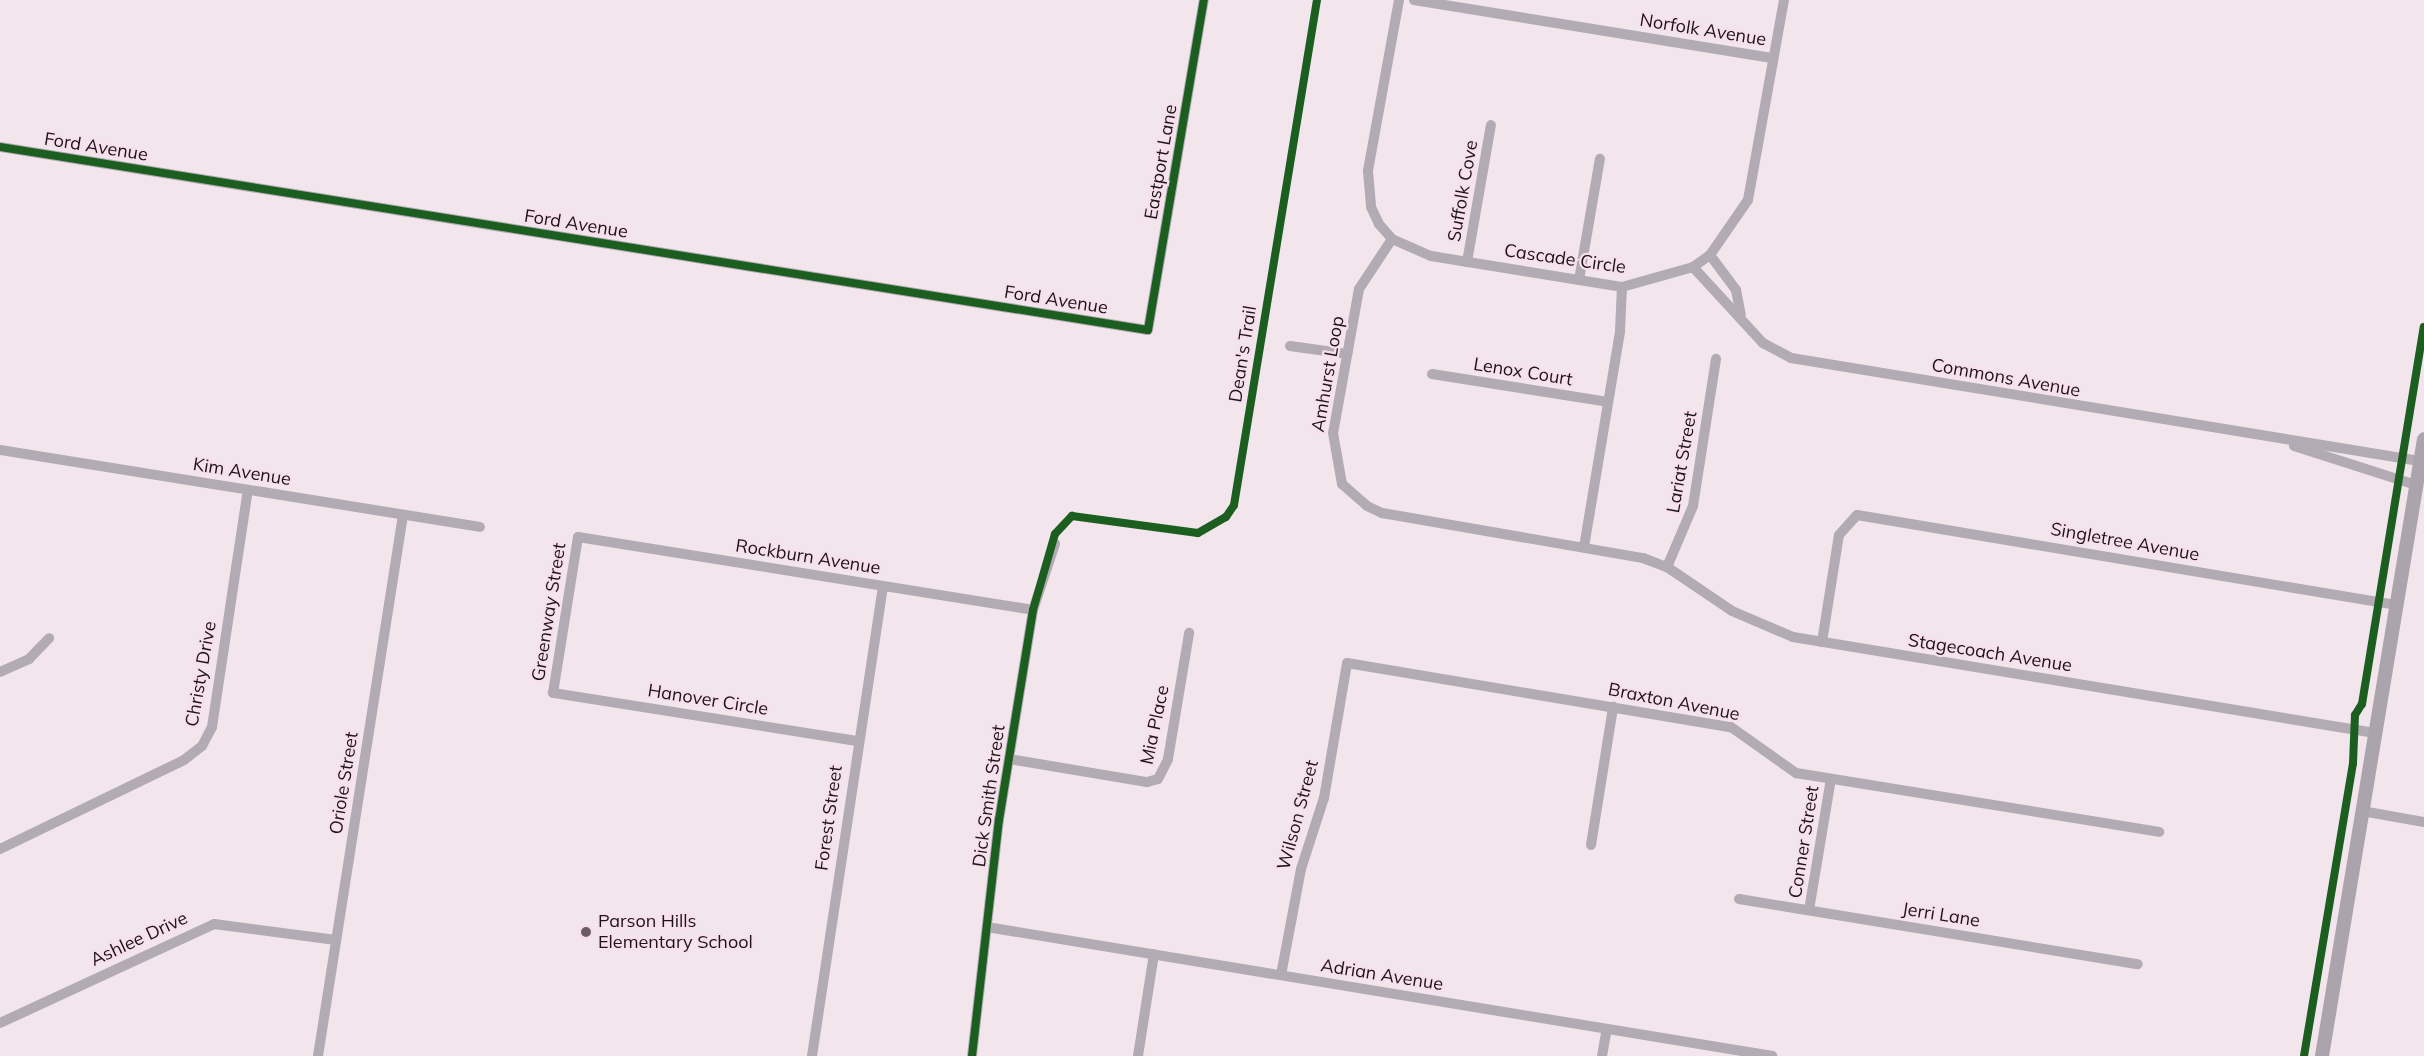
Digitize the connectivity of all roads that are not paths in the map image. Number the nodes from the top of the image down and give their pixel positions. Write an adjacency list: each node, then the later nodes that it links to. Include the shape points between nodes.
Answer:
1 (1204, 0): 16 (street, Eastport Lane)
2 (1400, 0): 9 (street, via 1367,191 1379,224)
3 (1414, 0): 5 (street, Norfolk Avenue)
4 (1784, 0): 5 (street, Cascade Circle)
5 (1773, 58): 10 (street, Cascade Circle, via 1748,200)
6 (1491, 125): 11 (street, Suffolk Cove)
7 (0, 147): 16 (street, Ford Avenue)
8 (1600, 159): 13 (street)
9 (1392, 239): 11 (street, Cascade Circle, via 1411,250); 18 (street, Amhurst Loop, via 1359,289)
10 (1710, 255): 12 (street, Cascade Circle); 15 (street, Commons Avenue, via 1736,290)
11 (1467, 262): 13 (street, Cascade Circle)
12 (1693, 267): 14 (street, Cascade Circle); 15 (street, Commons Avenue, via 1719,301)
13 (1580, 280): 14 (street, Cascade Circle)
14 (1622, 287): 21 (street)
15 (1741, 315): 23 (street, Commons Avenue, via 1763,343 1791,358)
16 (1148, 330)
17 (1290, 346): 18 (street)
18 (1347, 354): 32 (street, Amhurst Loop, via 1332,450 1342,484 1354,496 1382,513)
19 (1716, 358): 34 (street, Lariat Street, via 1693,507)
20 (1432, 374): 21 (street, Lenox Court)
21 (1608, 402): 32 (street)
22 (2424, 439): 25 (main road)
23 (2283, 442): 25 (street, Commons Avenue); 26 (street, Commons Avenue, via 2336,464)
24 (0, 450): 27 (street, Kim Avenue)
25 (2420, 461): 26 (main road)
26 (2416, 485): 36 (main road)
27 (248, 490): 28 (street, Kim Avenue); 53 (street, Christy Drive, via 212,727 202,746 184,760)
28 (403, 514): 29 (street, Kim Avenue); 57 (street, Oriole Street)
29 (480, 527)
30 (578, 537): 35 (street, Rockburn Avenue); 43 (street, Greenway Street)
31 (1055, 544): 37 (street, Dick Smith Street)
32 (1584, 547): 33 (street, Amhurst Loop)
33 (1618, 553): 34 (street, Stagecoach Avenue)
34 (1667, 567): 40 (street, Stagecoach Avenue, via 1754,623)
35 (883, 586): 37 (street, Rockburn Avenue); 46 (street, Forest Street)
36 (2396, 605): 40 (street, Singletree Avenue, via 1867,515 1848,519 1839,536); 45 (main road)
37 (1033, 610): 47 (street, Dick Smith Street)
38 (1190, 633): 47 (street, Mia Place, via 1168,759 1158,779 1147,782)
39 (49, 638): 42 (street, via 29,660)
40 (1822, 642): 45 (street, Stagecoach Avenue)
41 (1347, 663): 44 (street, Braxton Avenue); 60 (street, Wilson Street, via 1324,798 1300,869)
42 (0, 672)
43 (553, 693): 46 (street, Hanover Circle)
44 (1613, 707): 48 (street, Braxton Avenue, via 1731,727 1796,773); 52 (street)
45 (2375, 733): 49 (main road)
46 (857, 741): 64 (street, Forest Street)
47 (1009, 759): 56 (street, Dick Smith Street)
48 (1831, 778): 51 (street, Braxton Avenue); 55 (street, Conner Street)
49 (2362, 811): 50 (street); 69 (main road)
50 (2424, 822)
51 (2159, 832)
52 (1591, 845)
53 (0, 849)
54 (1739, 899): 55 (street, Jerri Lane)
55 (1809, 910): 59 (street, Jerri Lane)
56 (987, 927): 58 (street, Adrian Avenue); 65 (street, Dick Smith Street)
57 (336, 940): 61 (street, Ashlee Drive, via 214,924); 63 (street, Oriole Street)
58 (1154, 954): 60 (street, Adrian Avenue); 66 (street)
59 (2138, 964)
60 (1281, 975): 62 (street, Adrian Avenue)
61 (0, 1023)
62 (1607, 1029): 67 (street); 68 (street, Adrian Avenue)
63 (318, 1056)
64 (812, 1056)
65 (972, 1056)
66 (1138, 1056)
67 (1602, 1056)
68 (1772, 1056)
69 (2322, 1056)

